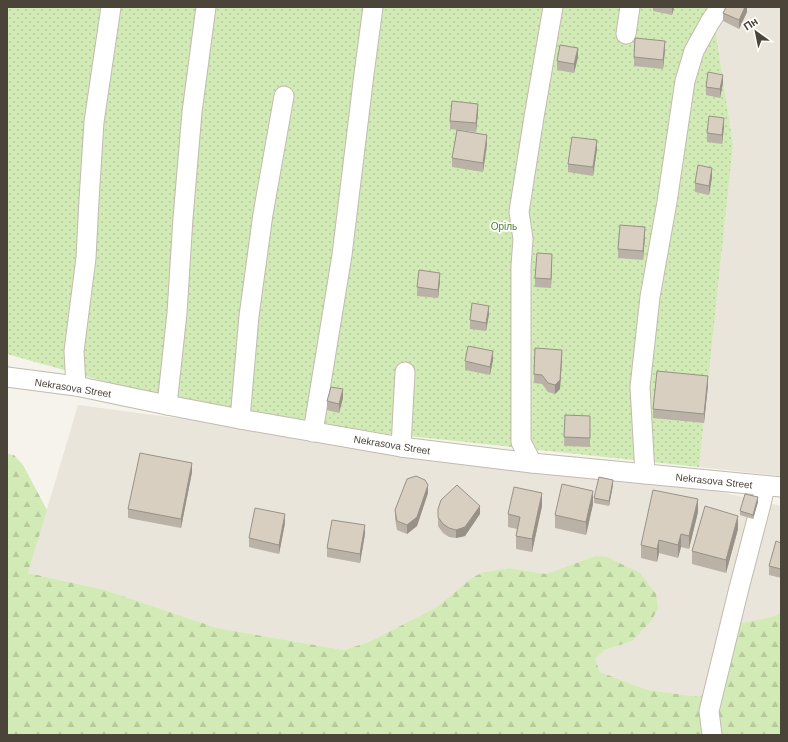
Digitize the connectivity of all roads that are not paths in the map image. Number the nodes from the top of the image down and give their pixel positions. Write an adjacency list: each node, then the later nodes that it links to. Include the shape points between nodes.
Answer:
1 (111, 7): 11 (street, via 94,122 86,258 74,351)
2 (206, 7): 12 (street, via 192,112 177,313)
3 (374, 7): 14 (street, via 342,255)
4 (553, 7): 16 (street, via 519,212 523,239 521,442)
5 (630, 7): 7 (street)
6 (720, 7): 17 (street, via 694,51 685,81 650,297 640,387)
7 (626, 34)
8 (284, 96): 13 (street, via 263,214 249,316)
9 (405, 372): 15 (street)
10 (7, 377): 11 (street, Nekrasova Street)
11 (76, 386): 12 (street, Nekrasova Street)
12 (166, 405): 13 (street, Nekrasova Street)
13 (240, 419): 14 (street, Nekrasova Street)
14 (313, 432): 15 (street, Nekrasova Street)
15 (401, 447): 16 (street, Nekrasova Street)
16 (532, 463): 17 (street, Nekrasova Street)
17 (645, 474): 18 (street, Nekrasova Street)
18 (773, 487): 19 (street, via 762,504 739,588 709,711)
19 (712, 735)

